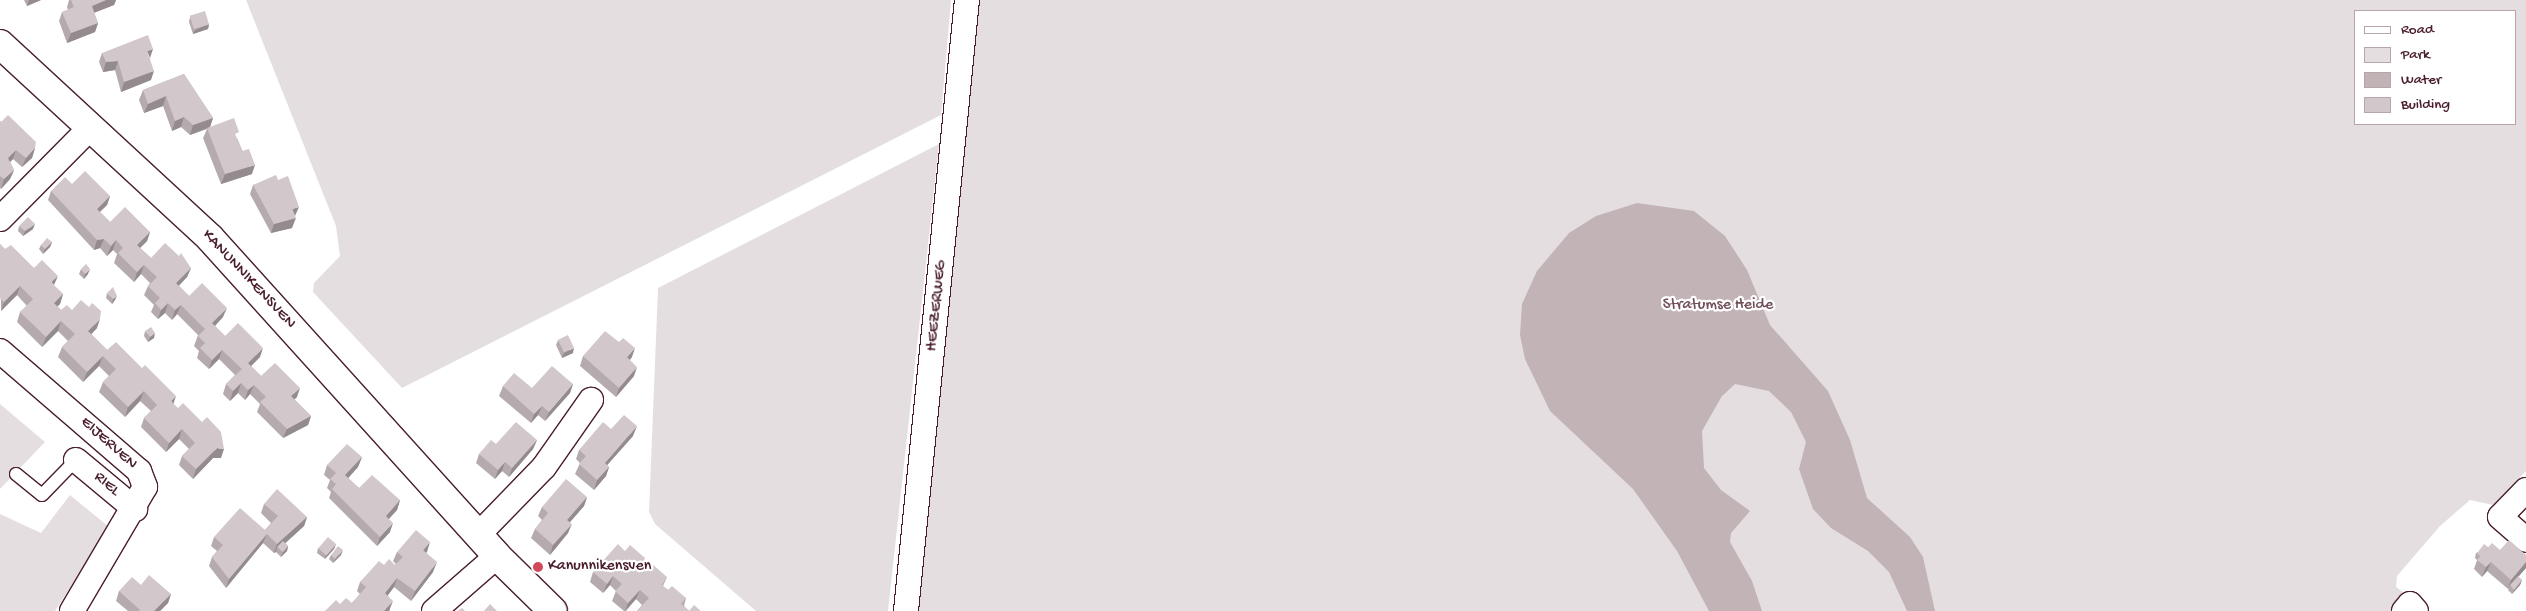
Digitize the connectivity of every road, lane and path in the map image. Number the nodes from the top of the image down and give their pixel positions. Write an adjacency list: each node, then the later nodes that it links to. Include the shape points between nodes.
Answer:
1 (967, 0): 17 (street, HEEZERWEG)
2 (0, 44): 3 (street, KANUNNIKENSVEN)
3 (91, 127): 4 (street); 11 (street, KANUNNIKENSVEN, via 210,238)
4 (0, 218)
5 (0, 351): 10 (street, EIJERVEN, via 139,471 145,488)
6 (591, 400): 11 (street, via 544,467)
7 (76, 460): 8 (lane, via 42,495); 10 (street, RIEL)
8 (16, 474)
9 (2526, 490): 12 (street, via 2500,517)
10 (135, 510): 14 (street, EIJERVEN)
11 (478, 535): 13 (street, KANUNNIKENSVEN)
12 (2526, 540)
13 (497, 556): 15 (street); 16 (street, KANUNNIKENSVEN)
14 (72, 611)
15 (434, 611)
16 (553, 611)
17 (906, 611)
18 (2404, 611): 19 (street, via 2410,604)
19 (2416, 611)

